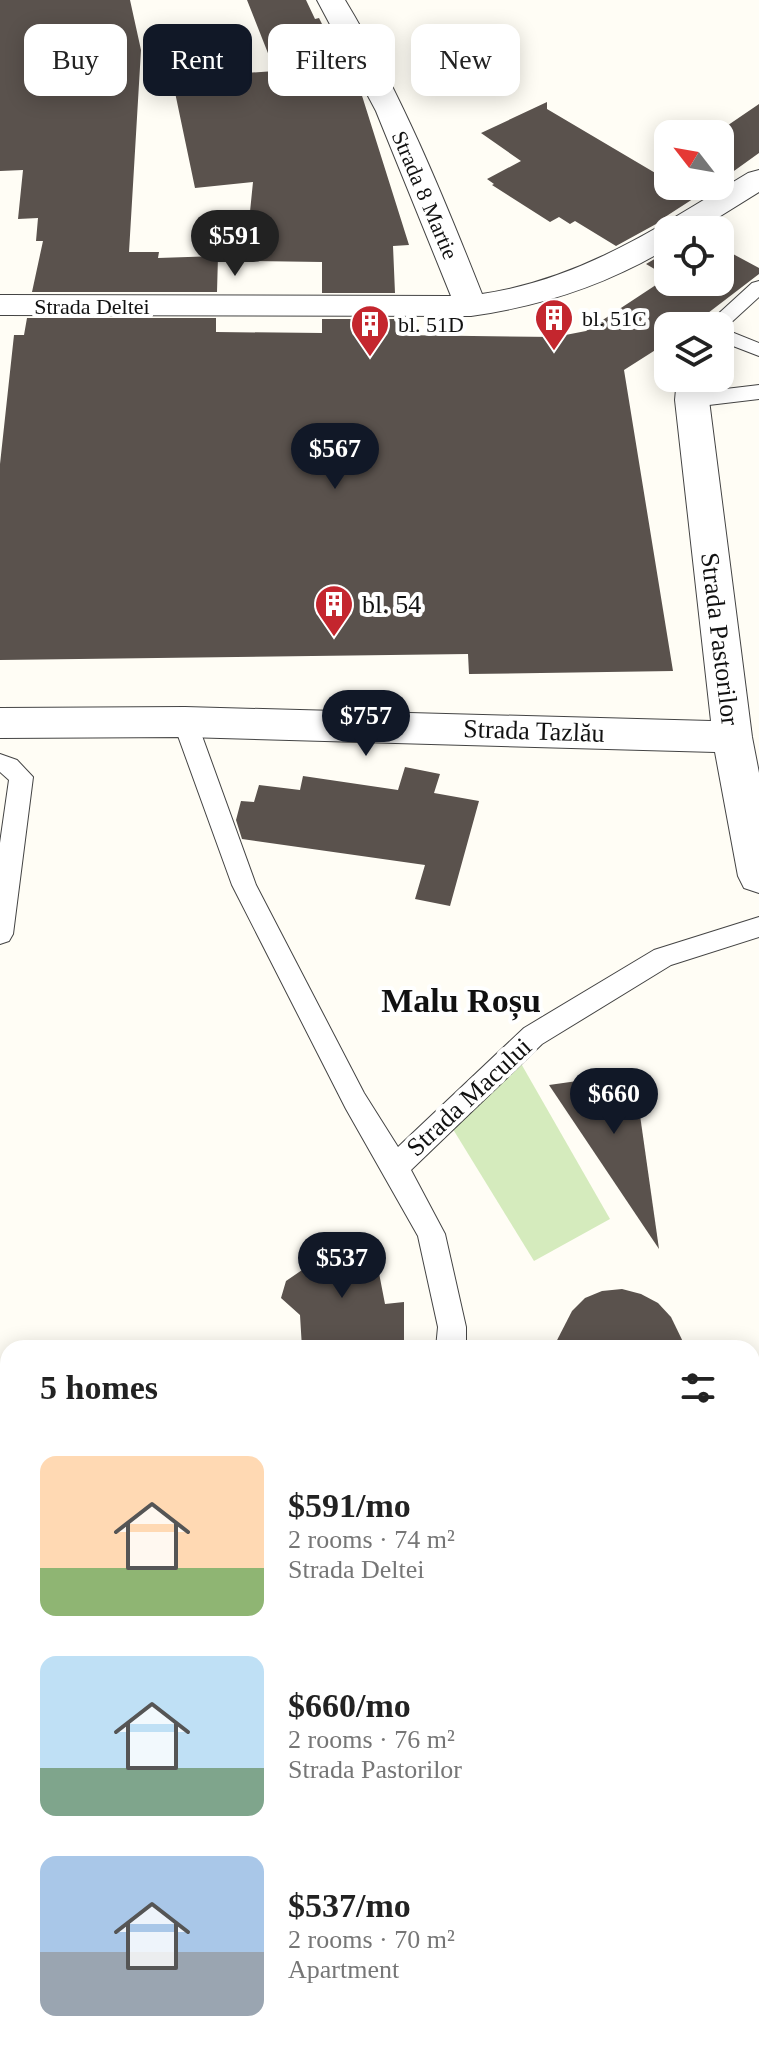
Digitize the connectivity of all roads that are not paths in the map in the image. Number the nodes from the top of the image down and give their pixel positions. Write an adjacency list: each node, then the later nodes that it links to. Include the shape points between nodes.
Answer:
1 (341, 2): 7 (street, Strada 8 Martie)
2 (759, 179): 3 (street)
3 (699, 216)
4 (654, 243): 7 (street, Strada Deltei, via 564,288)
5 (759, 287): 8 (lane)
6 (0, 305): 7 (street, Strada Deltei)
7 (471, 306)
8 (731, 312)
9 (734, 340): 10 (lane)
10 (759, 350)
11 (734, 391): 13 (lane, Strada Pastorilor)
12 (693, 392): 16 (street, Strada Pastorilor)
13 (759, 392)
14 (185, 722): 15 (street, Strada Tazlău); 16 (street, Strada Tazlău); 21 (lane, via 244,885 355,1101)
15 (0, 723)
16 (743, 753): 18 (street, Strada Pastorilor)
17 (0, 763): 20 (lane, via 21,777)
18 (759, 876)
19 (759, 927): 21 (lane, Strada Macului, via 663,957 533,1036)
20 (0, 934)
21 (395, 1167): 22 (lane, Strada Macului, via 431,1234)
22 (451, 1340)

